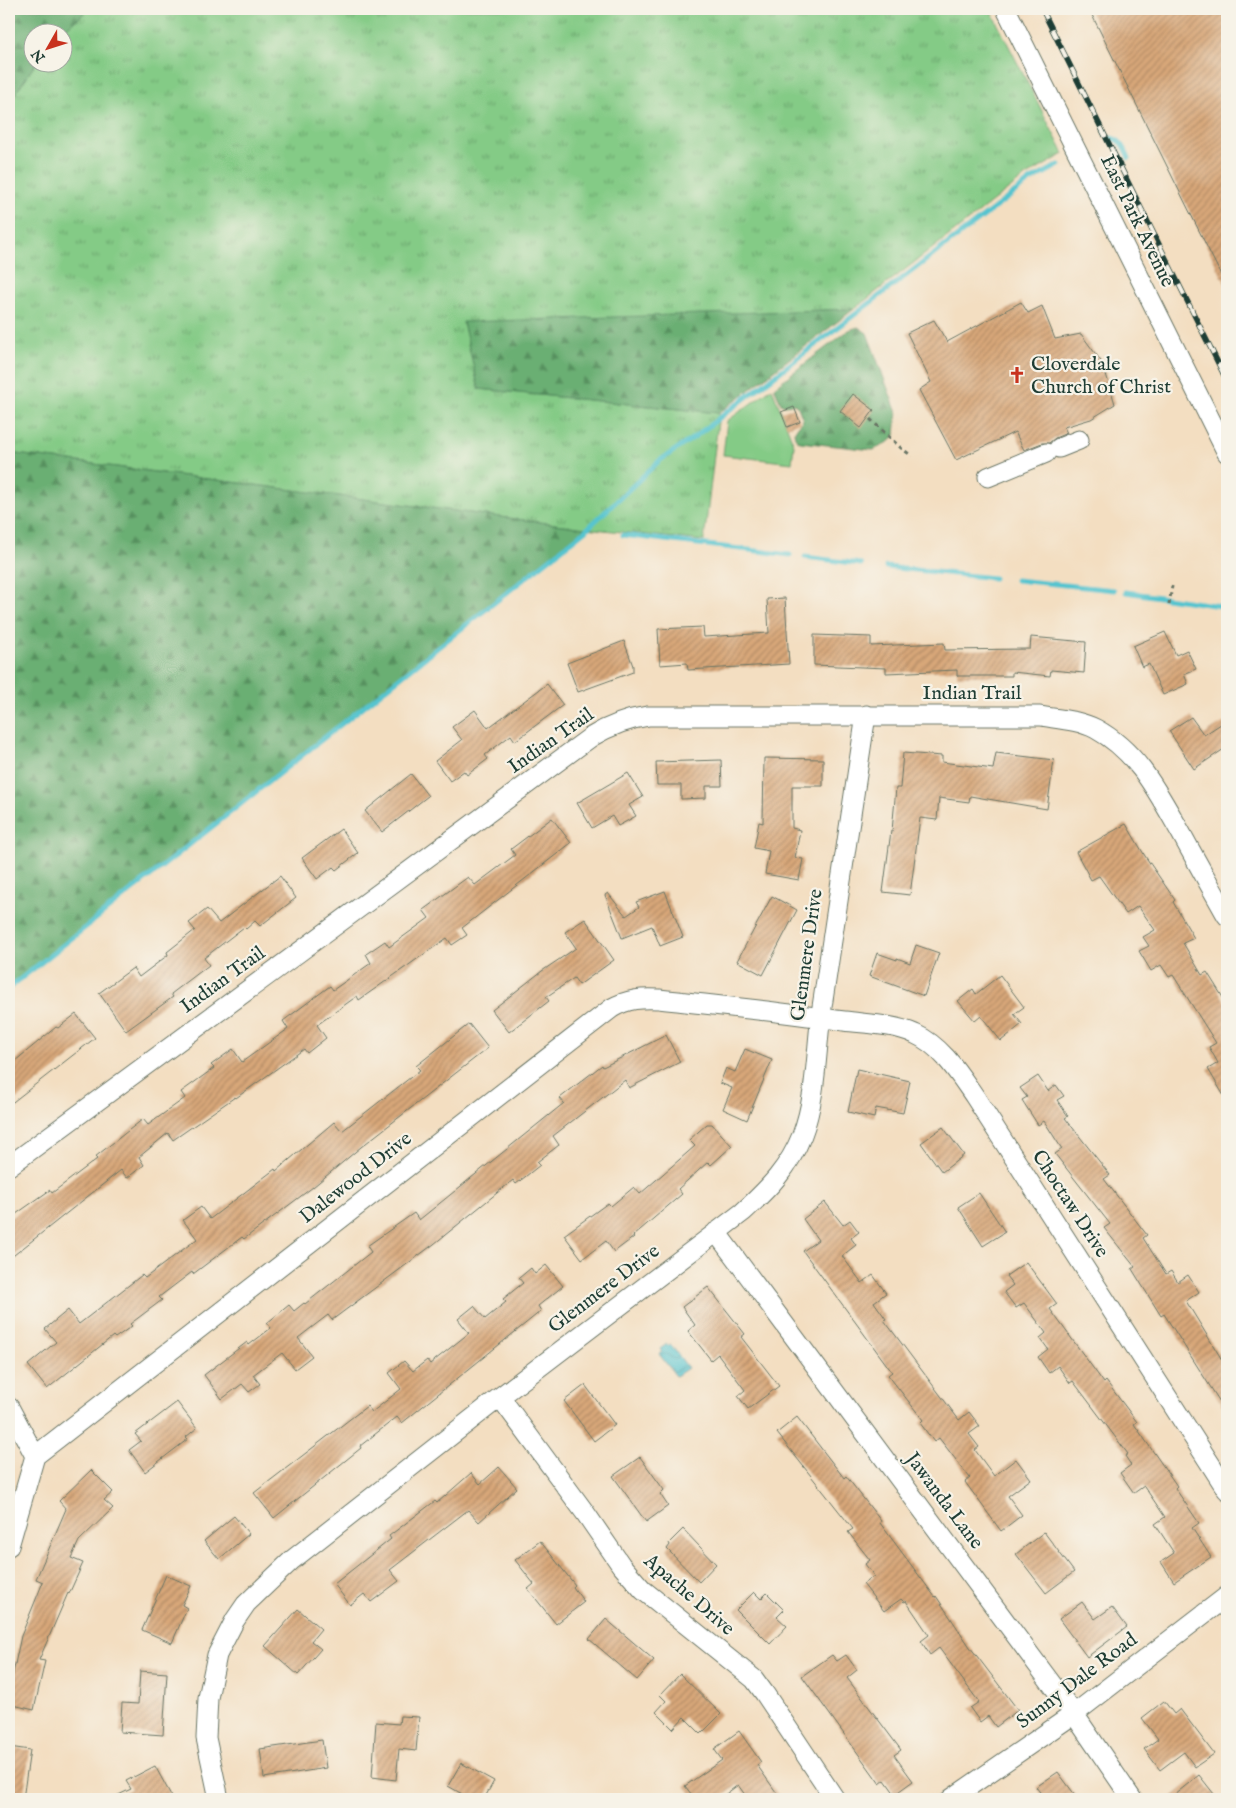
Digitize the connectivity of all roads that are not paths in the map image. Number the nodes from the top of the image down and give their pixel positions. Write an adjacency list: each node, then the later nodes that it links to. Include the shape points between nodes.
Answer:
1 (1006, 9): 3 (street, East Park Avenue)
2 (1079, 440): 4 (street)
3 (1227, 453)
4 (988, 477)
5 (866, 715): 6 (street, Indian Trail, via 1040,716 1094,728 1117,743 1152,782); 7 (street, Glenmere Drive); 8 (street, Indian Trail, via 648,716 604,729)
6 (1227, 916)
7 (820, 1017): 9 (street, Glenmere Drive, via 810,1104 789,1162 769,1188); 12 (street, Dalewood Drive, via 659,998 624,1001); 13 (street, Choctaw Drive, via 891,1027 915,1034 937,1049 958,1072)
8 (9, 1166)
9 (716, 1232): 10 (street, Glenmere Drive); 16 (street, Jawanda Lane)
10 (500, 1397): 17 (street, Glenmere Drive, via 292,1560 251,1599 235,1620 217,1655 208,1698 206,1738); 18 (street, Apache Drive, via 621,1565 643,1590 754,1679)
11 (9, 1407): 12 (street)
12 (35, 1456): 14 (street)
13 (1227, 1490)
14 (9, 1546)
15 (1227, 1596): 16 (street, Sunny Dale Road)
16 (1074, 1714): 19 (street, Sunny Dale Road); 20 (street, Jawanda Lane)
17 (219, 1799)
18 (835, 1799)
19 (951, 1799)
20 (1132, 1799)

